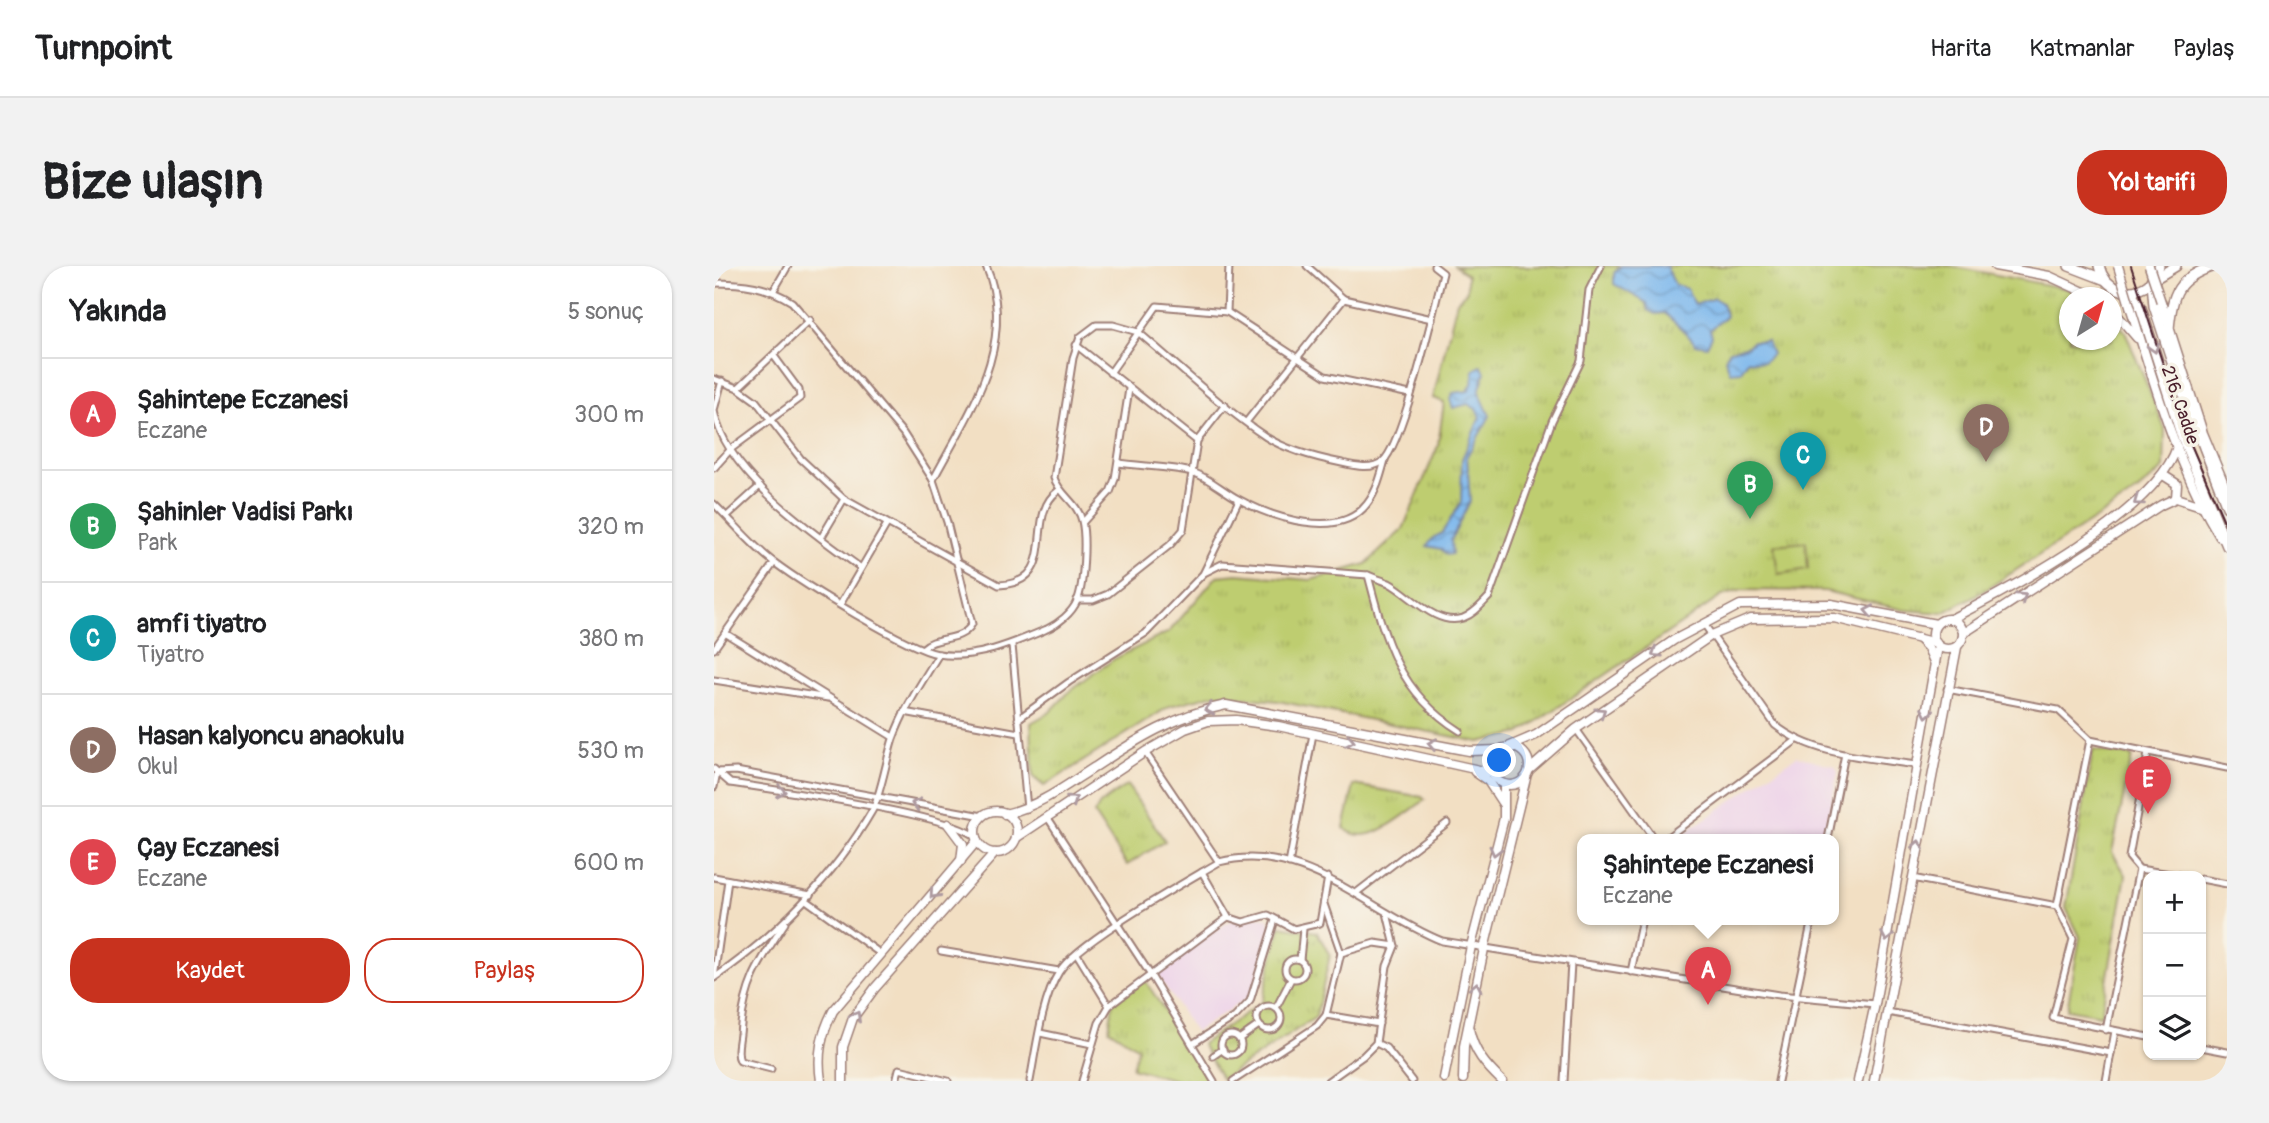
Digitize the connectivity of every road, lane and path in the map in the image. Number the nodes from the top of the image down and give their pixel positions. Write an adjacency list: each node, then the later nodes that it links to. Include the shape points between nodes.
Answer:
1 (788, 266): 21 (street)
2 (986, 266): 53 (street, via 995,288 997,311 988,374)
3 (1229, 266): 24 (street)
4 (1307, 266): 23 (street)
5 (1434, 266): 16 (street)
6 (1448, 266): 16 (street)
7 (1601, 266): 72 (street, via 1589,290 1581,361 1552,421 1489,597 1468,615 1447,618)
8 (1995, 266): 20 (street, via 2049,276)
9 (2069, 266): 17 (main road)
10 (2099, 266): 17 (main road)
11 (2118, 266): 31 (street, 216. Cadde, bridge)
12 (2149, 266): 28 (street, 216. Cadde, bridge)
13 (2160, 266): 18 (main road)
14 (2176, 266): 18 (main road)
15 (2214, 266): 28 (main road, via 2179,285)
16 (1443, 273): 25 (street)
17 (2105, 279): 22 (main road)
18 (2153, 280): 22 (main road, via 2140,290); 62 (main road, via 2154,306 2178,380)
19 (714, 283): 21 (street)
20 (2073, 287)
21 (774, 290): 26 (street)
22 (2123, 291): 67 (main road, one-way to 67, via 2141,308 2181,434)
23 (1344, 299): 25 (street); 33 (street)
24 (1227, 312): 29 (street, via 1157,306); 33 (street)
25 (1432, 319): 39 (street)
26 (810, 320): 32 (street); 53 (street, via 903,433)
27 (2122, 321): 31 (street)
28 (2169, 329): 51 (street, 216. Cadde)
29 (1138, 332): 30 (street, via 1096,325); 34 (street); 40 (street)
30 (1076, 345): 34 (street); 55 (street, via 1054,478)
31 (2142, 346): 45 (street, 216. Cadde)
32 (774, 356): 37 (street); 42 (street, via 801,394)
33 (1294, 358): 39 (street, via 1325,376); 43 (street)
34 (1110, 373): 38 (street)
35 (714, 379): 36 (street)
36 (722, 381): 37 (street); 41 (street)
37 (738, 388): 42 (street)
38 (1129, 389): 44 (street); 48 (street)
39 (1410, 394): 47 (street)
40 (1226, 405): 43 (street); 44 (street)
41 (714, 410): 46 (street)
42 (772, 420): 46 (street); 58 (street, via 801,459)
43 (1247, 421): 47 (street, via 1295,451 1353,465 1374,467)
44 (1197, 441): 50 (street)
45 (2177, 447): 52 (street); 61 (street, 216. Cadde)
46 (731, 449): 49 (street); 54 (street)
47 (1385, 460): 59 (street, via 1367,504 1335,523 1306,522)
48 (1118, 463): 50 (street); 64 (street, via 1110,492)
49 (714, 468)
50 (1192, 472): 59 (street); 73 (street, via 1183,530 1170,545 1108,594)
51 (2223, 472): 56 (street, 216. Cadde)
52 (2163, 475): 57 (street, via 2177,484); 75 (street, one-way to 75, via 2149,493 2092,535 1994,598)
53 (933, 480): 68 (street)
54 (760, 486): 63 (street); 66 (street)
55 (1058, 491): 64 (street, via 1076,507); 68 (street, via 1044,506 1039,550 1025,579 999,585)
56 (2227, 491)
57 (2176, 498): 61 (street); 79 (street, one-way to 57)
58 (844, 499): 65 (street); 66 (street)
59 (1239, 500): 71 (street)
60 (714, 504): 63 (street)
61 (2201, 506): 67 (street, 216. Cadde)
62 (2227, 507)
63 (727, 516): 69 (street)
64 (1083, 522): 73 (street)
65 (887, 524): 68 (street); 70 (street)
66 (821, 538): 70 (street)
67 (2227, 547)
68 (954, 560): 85 (street, via 972,624 959,636 929,642)
69 (774, 563): 74 (street); 78 (street)
70 (861, 568): 74 (street)
71 (1204, 573): 72 (street, via 1222,564); 93 (street, via 1146,633)
72 (1368, 575): 95 (street, via 1389,643 1413,693)
73 (1077, 600): 83 (street, via 1054,626)
74 (841, 603): 85 (street)
75 (1951, 619): 77 (street); 79 (street)
76 (1704, 624): 77 (street, one-way to 76, via 1831,604 1762,603 1740,605); 80 (street); 101 (street, one-way to 101, via 1536,735)
77 (1936, 624): 82 (street, via 1933,635)
78 (724, 633): 86 (street); 91 (street)
79 (1964, 633): 84 (street)
80 (1712, 635): 81 (street, via 1750,619 1834,618); 94 (street, one-way to 80); 99 (street, via 1775,725)
81 (1916, 636): 82 (street); 88 (street)
82 (1937, 644): 84 (street, via 1945,649); 88 (street)
83 (1012, 645): 87 (street); 93 (street)
84 (1957, 647): 90 (street)
85 (923, 648): 87 (street)
86 (714, 649)
87 (939, 654): 92 (street)
88 (1935, 664): 105 (street, one-way to 105)
89 (714, 680): 91 (street)
90 (1947, 690): 100 (street, via 2058,710); 136 (street, one-way to 90)
91 (831, 699): 98 (street)
92 (904, 712): 96 (street); 98 (street)
93 (1018, 719): 96 (street)
94 (1576, 729): 110 (street); 122 (street)
95 (1460, 730)
96 (1019, 733): 116 (street)
97 (1312, 734): 102 (street, via 1236,720 1208,721); 106 (street, one-way to 106); 130 (street)
98 (893, 737): 113 (street)
99 (1798, 739): 104 (street); 123 (street)
100 (2090, 740): 103 (street); 143 (street)
101 (1504, 748): 109 (street, via 1490,766); 110 (street, via 1526,755); 116 (street, one-way to 116, via 1469,751 1226,705 1192,712 1157,728)
102 (1145, 752): 119 (street, one-way to 102); 128 (street)
103 (2148, 753): 107 (street); 131 (street, via 2129,857)
104 (1845, 754): 105 (street); 124 (street)
105 (1918, 765): 167 (street, one-way to 167)
106 (1470, 768): 109 (street); 114 (street, via 1488,781)
107 (2227, 768)
108 (715, 771): 112 (street); 113 (street); 115 (street, one-way to 115, via 730,783)
109 (1493, 773): 111 (street)
110 (1527, 774): 111 (street, via 1512,785); 154 (street)
111 (1504, 784): 114 (street)
112 (714, 787)
113 (877, 795): 115 (street); 118 (street, one-way to 113)
114 (1504, 805): 153 (street, one-way to 153)
115 (874, 809): 121 (street); 141 (street)
116 (1027, 809): 117 (street)
117 (1005, 814): 118 (street); 125 (street, via 1015,824)
118 (983, 816): 126 (street, via 975,827)
119 (1048, 818): 125 (street); 148 (street)
120 (1447, 823): 140 (street)
121 (948, 824): 126 (street, via 966,828); 129 (street, via 963,844)
122 (1650, 834)
123 (1672, 834)
124 (1829, 834)
125 (1016, 838): 127 (street, via 1009,849)
126 (976, 839): 127 (street, via 986,851); 129 (street)
127 (995, 853): 192 (street, one-way to 127, via 843,1046 853,1018)
128 (1219, 862): 130 (street, via 1237,857); 133 (street)
129 (960, 864): 157 (street, one-way to 157)
130 (1289, 864): 135 (street)
131 (2139, 869): 132 (street); 175 (street)
132 (2152, 871)
133 (1202, 872): 146 (street); 148 (street)
134 (714, 877): 137 (street)
135 (1328, 877): 140 (street); 142 (street)
136 (1912, 878): 143 (street); 170 (street)
137 (728, 880): 141 (street); 164 (street)
138 (2206, 880): 139 (street)
139 (2227, 884)
140 (1356, 893): 144 (street)
141 (808, 898): 145 (street); 157 (street)
142 (1322, 901): 151 (street, via 1320,923); 156 (street)
143 (2057, 906): 175 (street, via 2073,939 2053,1018)
144 (1387, 913): 152 (street); 153 (street, via 1415,930)
145 (790, 915): 164 (street); 188 (street, via 753,971 741,1021 737,1057)
146 (1228, 917): 147 (street, via 1236,922 1261,915); 163 (street)
147 (1275, 920): 151 (street); 182 (street, via 1250,1001 1235,1017)
148 (1118, 925): 158 (street); 163 (street)
149 (1641, 925): 162 (street)
150 (1811, 925): 166 (street)
151 (1303, 929): 159 (street)
152 (1395, 946): 156 (street, via 1375,943); 172 (street, via 1387,965)
153 (1471, 946): 154 (street); 189 (street)
154 (1484, 949): 160 (street); 174 (street, one-way to 154)
155 (941, 951): 161 (street)
156 (1341, 953): 171 (street)
157 (881, 954): 191 (street, via 833,1011 824,1029 817,1056)
158 (1077, 954): 161 (street); 168 (street)
159 (1300, 960): 165 (street, via 1305,972 1301,978); 165 (street, via 1286,965)
160 (1571, 963): 162 (street); 202 (street)
161 (1059, 971): 177 (street)
162 (1631, 972): 166 (street)
163 (1150, 974): 168 (street); 182 (street)
164 (714, 978)
165 (1291, 979): 169 (street)
166 (1797, 996): 167 (street); 203 (street)
167 (1875, 1004): 204 (street)
168 (1109, 1006): 181 (street)
169 (1276, 1008): 173 (street, via 1261,1009); 173 (street, via 1282,1019 1279,1027 1267,1031)
170 (1887, 1012): 186 (street); 205 (street)
171 (1326, 1015): 172 (street); 198 (street, via 1317,1026)
172 (1379, 1024): 180 (street)
173 (1259, 1025): 179 (street)
174 (1468, 1026): 190 (street); 201 (street, via 1482,1061)
175 (2106, 1030): 176 (street)
176 (2115, 1031): 178 (street); 186 (street)
177 (1040, 1033): 181 (street); 195 (street)
178 (2143, 1037)
179 (1239, 1039): 184 (street, via 1233,1035 1224,1038); 184 (street, via 1236,1053 1227,1054)
180 (1376, 1043): 199 (street); 200 (street, via 1386,1048)
181 (1092, 1044): 196 (street)
182 (1192, 1044): 197 (street)
183 (2206, 1048): 185 (street)
184 (1223, 1049): 187 (street)
185 (2227, 1052)
186 (2111, 1054): 206 (street)
187 (1213, 1056)
188 (771, 1069)
189 (1442, 1080): 190 (street, via 1452,1074)
190 (1464, 1080)
191 (821, 1081)
192 (843, 1081)
193 (896, 1081): 194 (street, via 899,1069)
194 (948, 1081)
195 (1030, 1081)
196 (1082, 1081)
197 (1214, 1081)
198 (1233, 1081)
199 (1328, 1081)
200 (1412, 1081)
201 (1502, 1081)
202 (1564, 1081)
203 (1778, 1081)
204 (1858, 1081)
205 (1874, 1081)
206 (2106, 1081)

